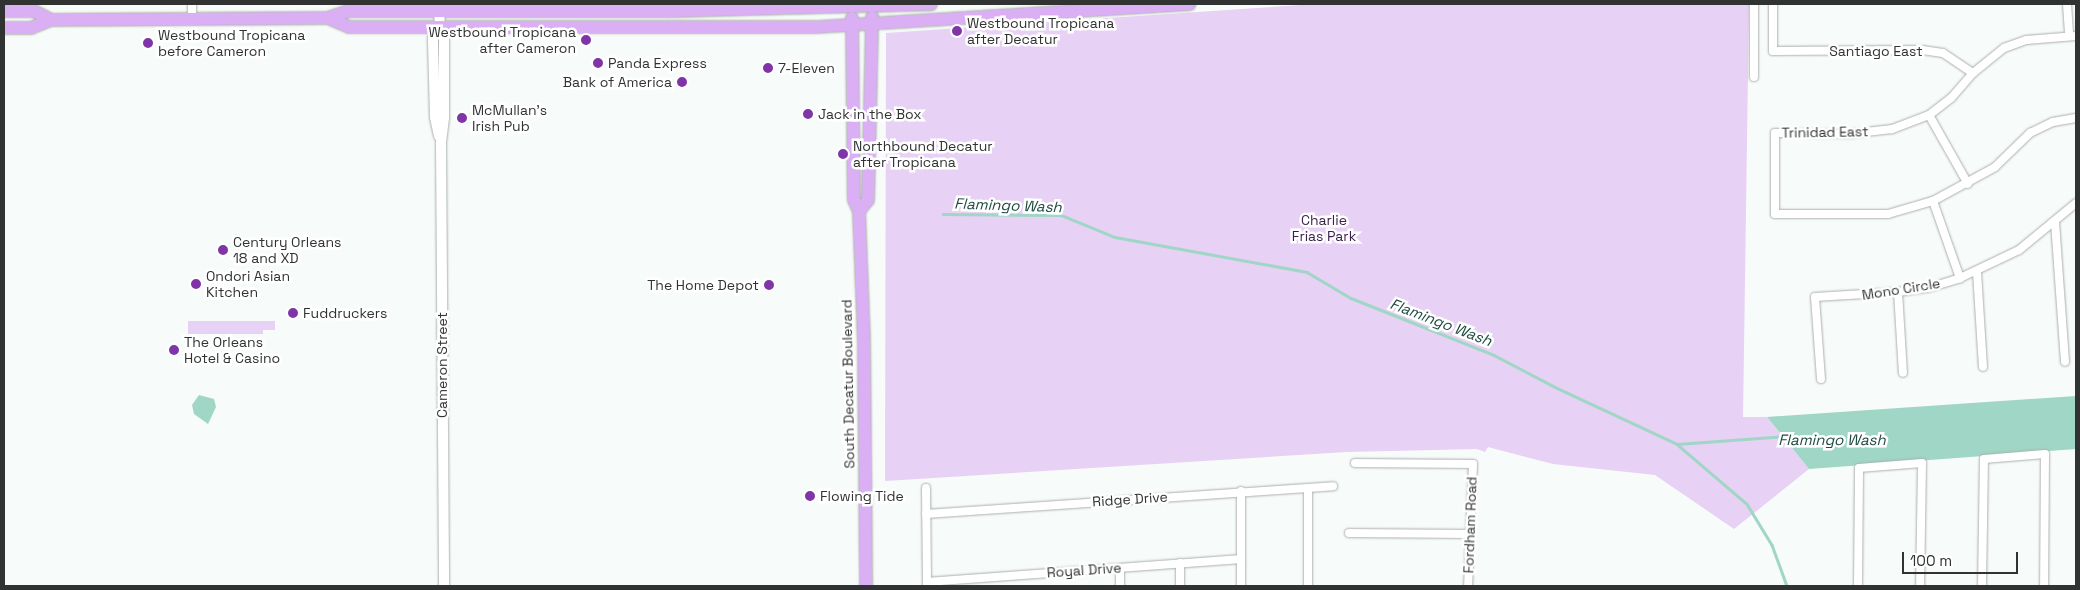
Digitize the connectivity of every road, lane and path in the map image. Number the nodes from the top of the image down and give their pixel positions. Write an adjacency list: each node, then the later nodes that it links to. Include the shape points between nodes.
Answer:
1 (192, 4): 14 (street)
2 (931, 4): 8 (main road)
3 (1189, 4): 9 (main road)
4 (1754, 4): 23 (street)
5 (1773, 4): 22 (street, Santiago East, via 1773,51 1922,50 1942,53)
6 (2067, 4): 21 (street)
7 (852, 6): 8 (main road); 11 (main road); 17 (main road, South Decatur Boulevard)
8 (872, 6): 16 (main road, South Decatur Boulevard)
9 (1127, 6): 16 (main road)
10 (439, 7): 11 (main road); 13 (main road, via 348,11); 18 (street, Cameron Street)
11 (739, 10): 19 (main road, via 718,18 663,19)
12 (4, 11): 15 (main road, via 34,11)
13 (328, 18): 14 (main road); 18 (main road, via 349,27)
14 (192, 19): 15 (main road)
15 (51, 20): 20 (main road, via 31,28)
16 (872, 25): 17 (main road); 29 (main road, South Decatur Boulevard, via 868,200)
17 (852, 26): 19 (main road); 29 (main road, South Decatur Boulevard, via 854,200)
18 (440, 27): 19 (main road); 51 (street, Cameron Street, via 444,38 441,144)
19 (653, 27)
20 (4, 28)
21 (2073, 36): 22 (street, Trinidad East, via 2026,40 2004,48)
22 (1973, 73): 24 (street, Trinidad East, via 1951,98)
23 (1754, 77)
24 (1928, 115): 26 (street); 27 (street, Trinidad East, via 1892,129 1849,134 1774,133 1775,214 1888,214)
25 (2076, 118): 26 (street, via 2053,122 2030,133 1995,167)
26 (1968, 184): 27 (street)
27 (1933, 201): 32 (street)
28 (2076, 204): 30 (street, Mono Circle)
29 (860, 211): 52 (main road, South Decatur Boulevard)
30 (2055, 222): 31 (street, Mono Circle, via 2019,250); 34 (street)
31 (1977, 272): 32 (street, Mono Circle); 35 (street)
32 (1960, 278): 33 (street, Mono Circle, via 1928,288)
33 (1898, 292): 36 (street); 37 (street, Mono Circle, via 1815,297)
34 (2065, 362)
35 (1983, 367)
36 (1903, 374)
37 (1821, 379)
38 (1355, 464): 45 (street, Fordham Road, via 1473,464)
39 (1333, 486): 41 (street, Ridge Drive)
40 (926, 488): 43 (street)
41 (1308, 488): 42 (street, Ridge Drive); 57 (street)
42 (1241, 492): 43 (street, Ridge Drive); 46 (street)
43 (926, 514): 50 (street)
44 (1349, 533): 45 (street)
45 (1468, 534): 58 (street, Fordham Road)
46 (1241, 559): 47 (street, Royal Drive); 56 (street)
47 (1180, 563): 48 (street, Royal Drive); 55 (street)
48 (1120, 568): 49 (street, Royal Drive); 54 (street)
49 (994, 577): 50 (street, Royal Drive); 53 (street)
50 (927, 584)
51 (444, 586)
52 (866, 586)
53 (994, 586)
54 (1120, 586)
55 (1180, 586)
56 (1241, 586)
57 (1308, 586)
58 (1468, 586)
59 (1858, 586): 60 (street, via 1859,468 1922,463)
60 (1920, 586)
61 (1982, 586): 62 (street, via 1984,459 2045,454)
62 (2044, 586)

